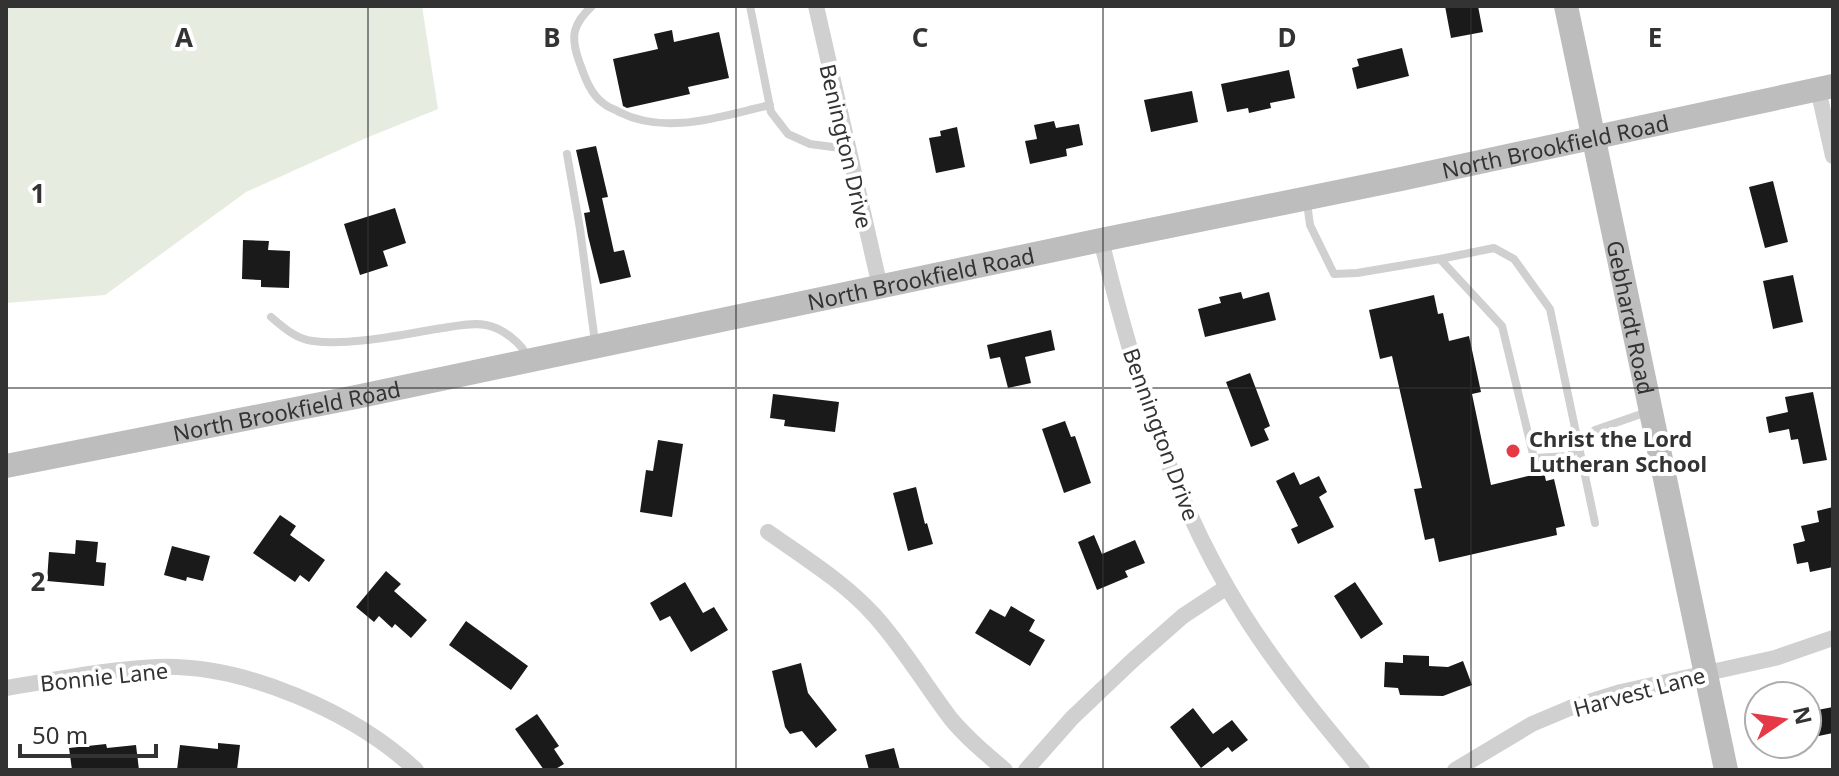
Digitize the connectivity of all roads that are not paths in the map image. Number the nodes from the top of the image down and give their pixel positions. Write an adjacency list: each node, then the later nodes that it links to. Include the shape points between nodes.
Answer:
1 (592, 6): 6 (lane, via 579,19 573,44 601,103 659,124 709,120)
2 (750, 6): 6 (lane)
3 (816, 6): 8 (street, Benington Drive)
4 (1566, 6): 7 (street, Gebhardt Road)
5 (1826, 88): 7 (street, North Brookfield Road); 10 (street)
6 (770, 105): 8 (lane, via 788,134 810,144)
7 (1594, 136): 11 (street, North Brookfield Road); 18 (street, Gebhardt Road)
8 (848, 149): 14 (street, Benington Drive)
9 (567, 154): 16 (lane)
10 (1833, 156)
11 (1306, 198): 12 (street, North Brookfield Road); 13 (lane, via 1310,225 1334,274)
12 (1101, 240): 14 (street, North Brookfield Road); 23 (street, Bennington Drive, via 1141,390 1187,509)
13 (1440, 259): 19 (lane, via 1502,326 1534,458 1569,456); 19 (lane, via 1494,248 1514,259 1550,309)
14 (880, 287): 16 (street, North Brookfield Road)
15 (271, 317): 17 (lane, via 292,335 312,341 483,324 513,340)
16 (595, 347): 17 (street, North Brookfield Road)
17 (529, 361): 20 (street, North Brookfield Road)
18 (1651, 410): 19 (lane, via 1595,430); 25 (street, Gebhardt Road)
19 (1578, 447): 21 (lane)
20 (6, 466)
21 (1595, 523)
22 (768, 532): 28 (street, via 859,600 952,720)
23 (1227, 587): 29 (street, via 1183,616 1133,660); 30 (street, Bennington Drive, via 1317,717)
24 (1833, 638): 25 (street, Harvest Lane)
25 (1706, 673): 31 (street, Harvest Lane, via 1570,708); 32 (street, Gebhardt Road)
26 (6, 688): 27 (street, Bonnie Lane, via 161,667 225,674 332,712)
27 (416, 770)
28 (1005, 770)
29 (1026, 770)
30 (1362, 770)
31 (1455, 770)
32 (1726, 770)

